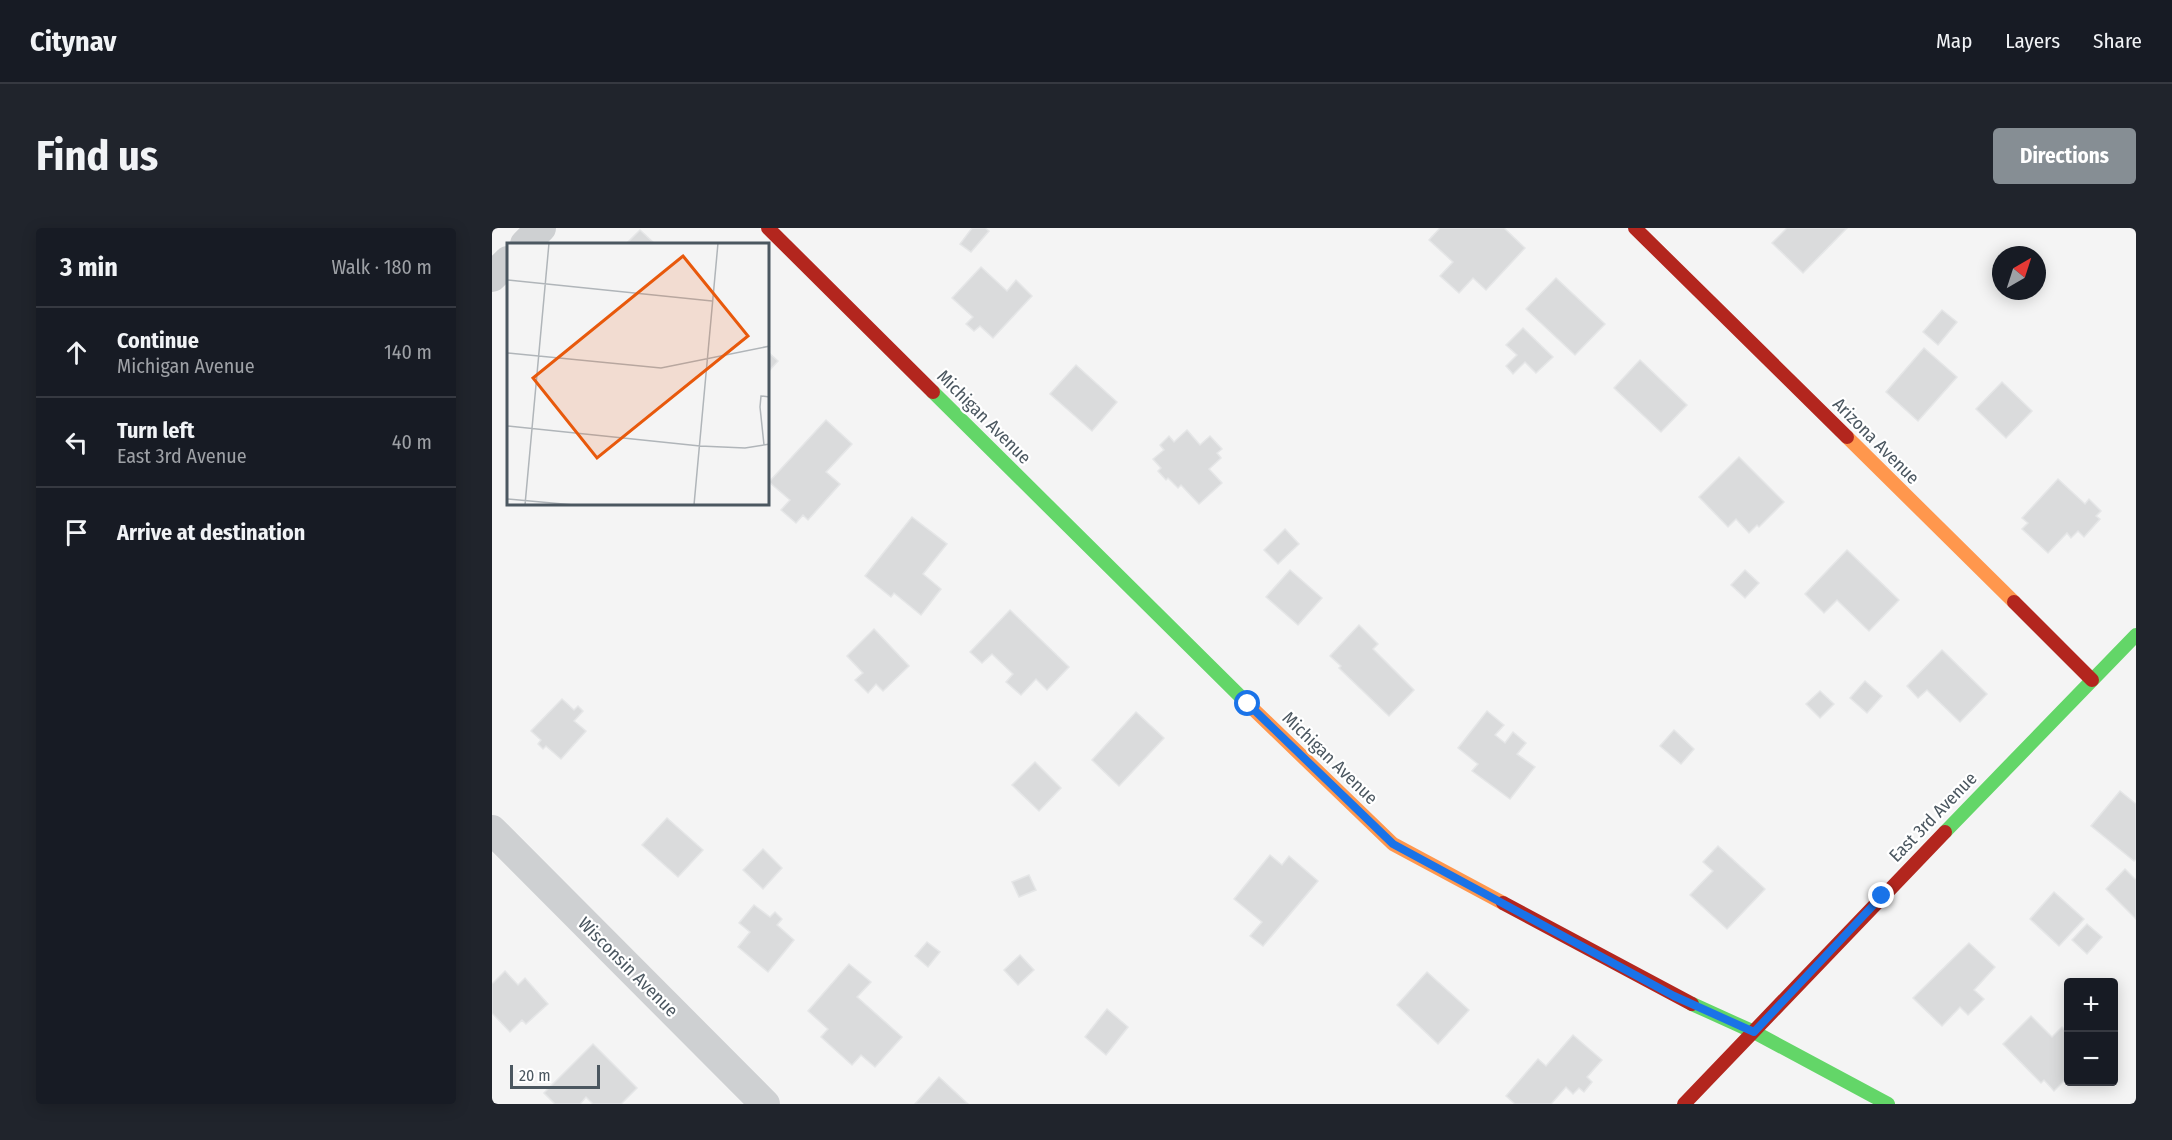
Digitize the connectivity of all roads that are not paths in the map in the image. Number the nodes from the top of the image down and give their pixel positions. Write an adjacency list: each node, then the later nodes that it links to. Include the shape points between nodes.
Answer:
1 (541, 228): 4 (street)
2 (768, 228): 10 (street, Michigan Avenue, via 1393,844 1674,996)
3 (1635, 228): 8 (street, Arizona Avenue)
4 (526, 243)
5 (507, 262): 6 (street)
6 (492, 277)
7 (2136, 635): 8 (street, East 3rd Avenue)
8 (2092, 680): 10 (street, East 3rd Avenue)
9 (492, 830): 11 (street, Wisconsin Avenue)
10 (1754, 1032): 12 (street, East 3rd Avenue); 13 (street, Michigan Avenue)
11 (765, 1104)
12 (1684, 1104)
13 (1888, 1104)

